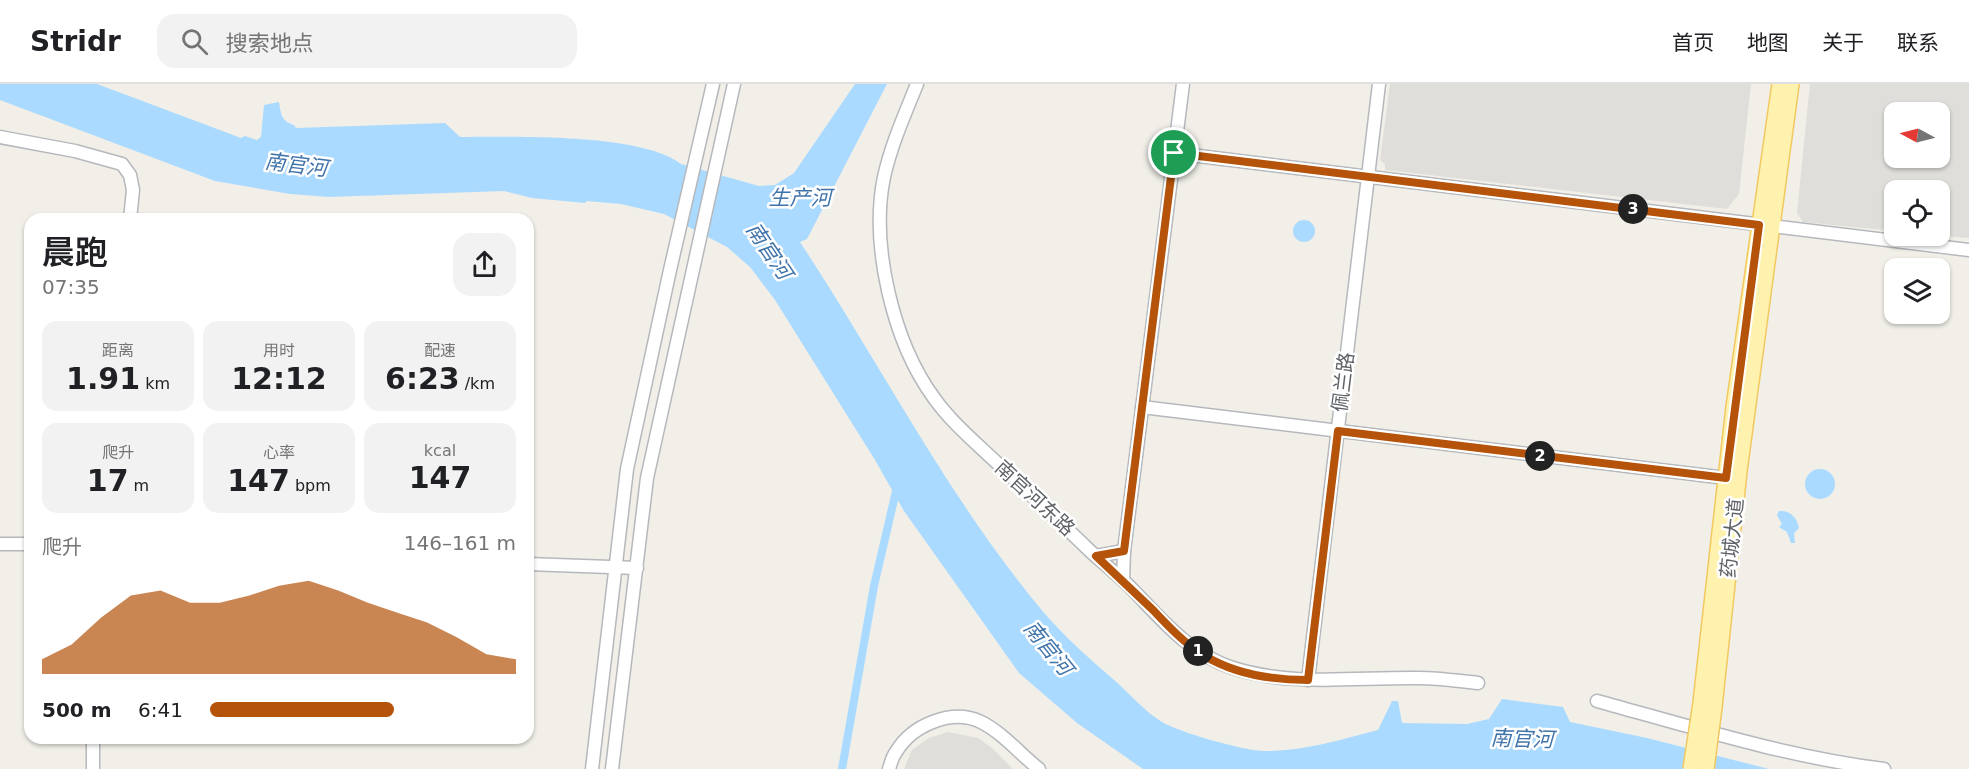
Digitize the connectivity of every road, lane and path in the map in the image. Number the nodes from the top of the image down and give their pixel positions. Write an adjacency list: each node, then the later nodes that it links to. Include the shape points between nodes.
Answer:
1 (713, 84): 22 (street, via 627,469)
2 (734, 84): 23 (street, via 647,478)
3 (917, 84): 20 (street, 南官河东路, via 888,159 880,205 887,289 905,343 933,398)
4 (1183, 84): 9 (street)
5 (1379, 84): 10 (street, 佩兰路)
6 (1780, 84): 12 (main road, 药城大道)
7 (1791, 84): 12 (main road, 药城大道)
8 (0, 137): 11 (street, via 122,164 130,175 133,190)
9 (1174, 153): 10 (street); 14 (street)
10 (1368, 177): 12 (street); 15 (street, 佩兰路)
11 (131, 213)
12 (1765, 225): 13 (street); 16 (main road, 药城大道); 28 (main road, 药城大道, via 1739,471)
13 (1969, 250)
14 (1142, 407): 15 (street); 19 (street)
15 (1338, 431): 16 (street); 25 (street, 佩兰路)
16 (1726, 478): 28 (main road, 药城大道)
17 (0, 544): 18 (street)
18 (24, 544)
19 (1124, 551): 20 (street); 24 (street)
20 (1096, 556): 24 (street, 南官河东路)
21 (534, 564): 22 (street)
22 (615, 567): 23 (street); 31 (street)
23 (637, 568): 32 (street)
24 (1123, 580): 25 (street, 南官河东路, via 1183,640 1206,656 1259,675)
25 (1308, 680): 26 (street, 南官河东路, via 1422,677)
26 (1478, 683)
27 (1597, 701): 37 (street, via 1772,748)
28 (1707, 705): 35 (main road, bridge); 36 (main road, bridge)
29 (93, 744): 30 (street)
30 (93, 769)
31 (592, 769)
32 (612, 769)
33 (889, 769): 34 (street, via 895,752 906,740 926,724 947,718 980,722)
34 (1039, 769)
35 (1691, 769)
36 (1706, 769)
37 (1884, 769)

